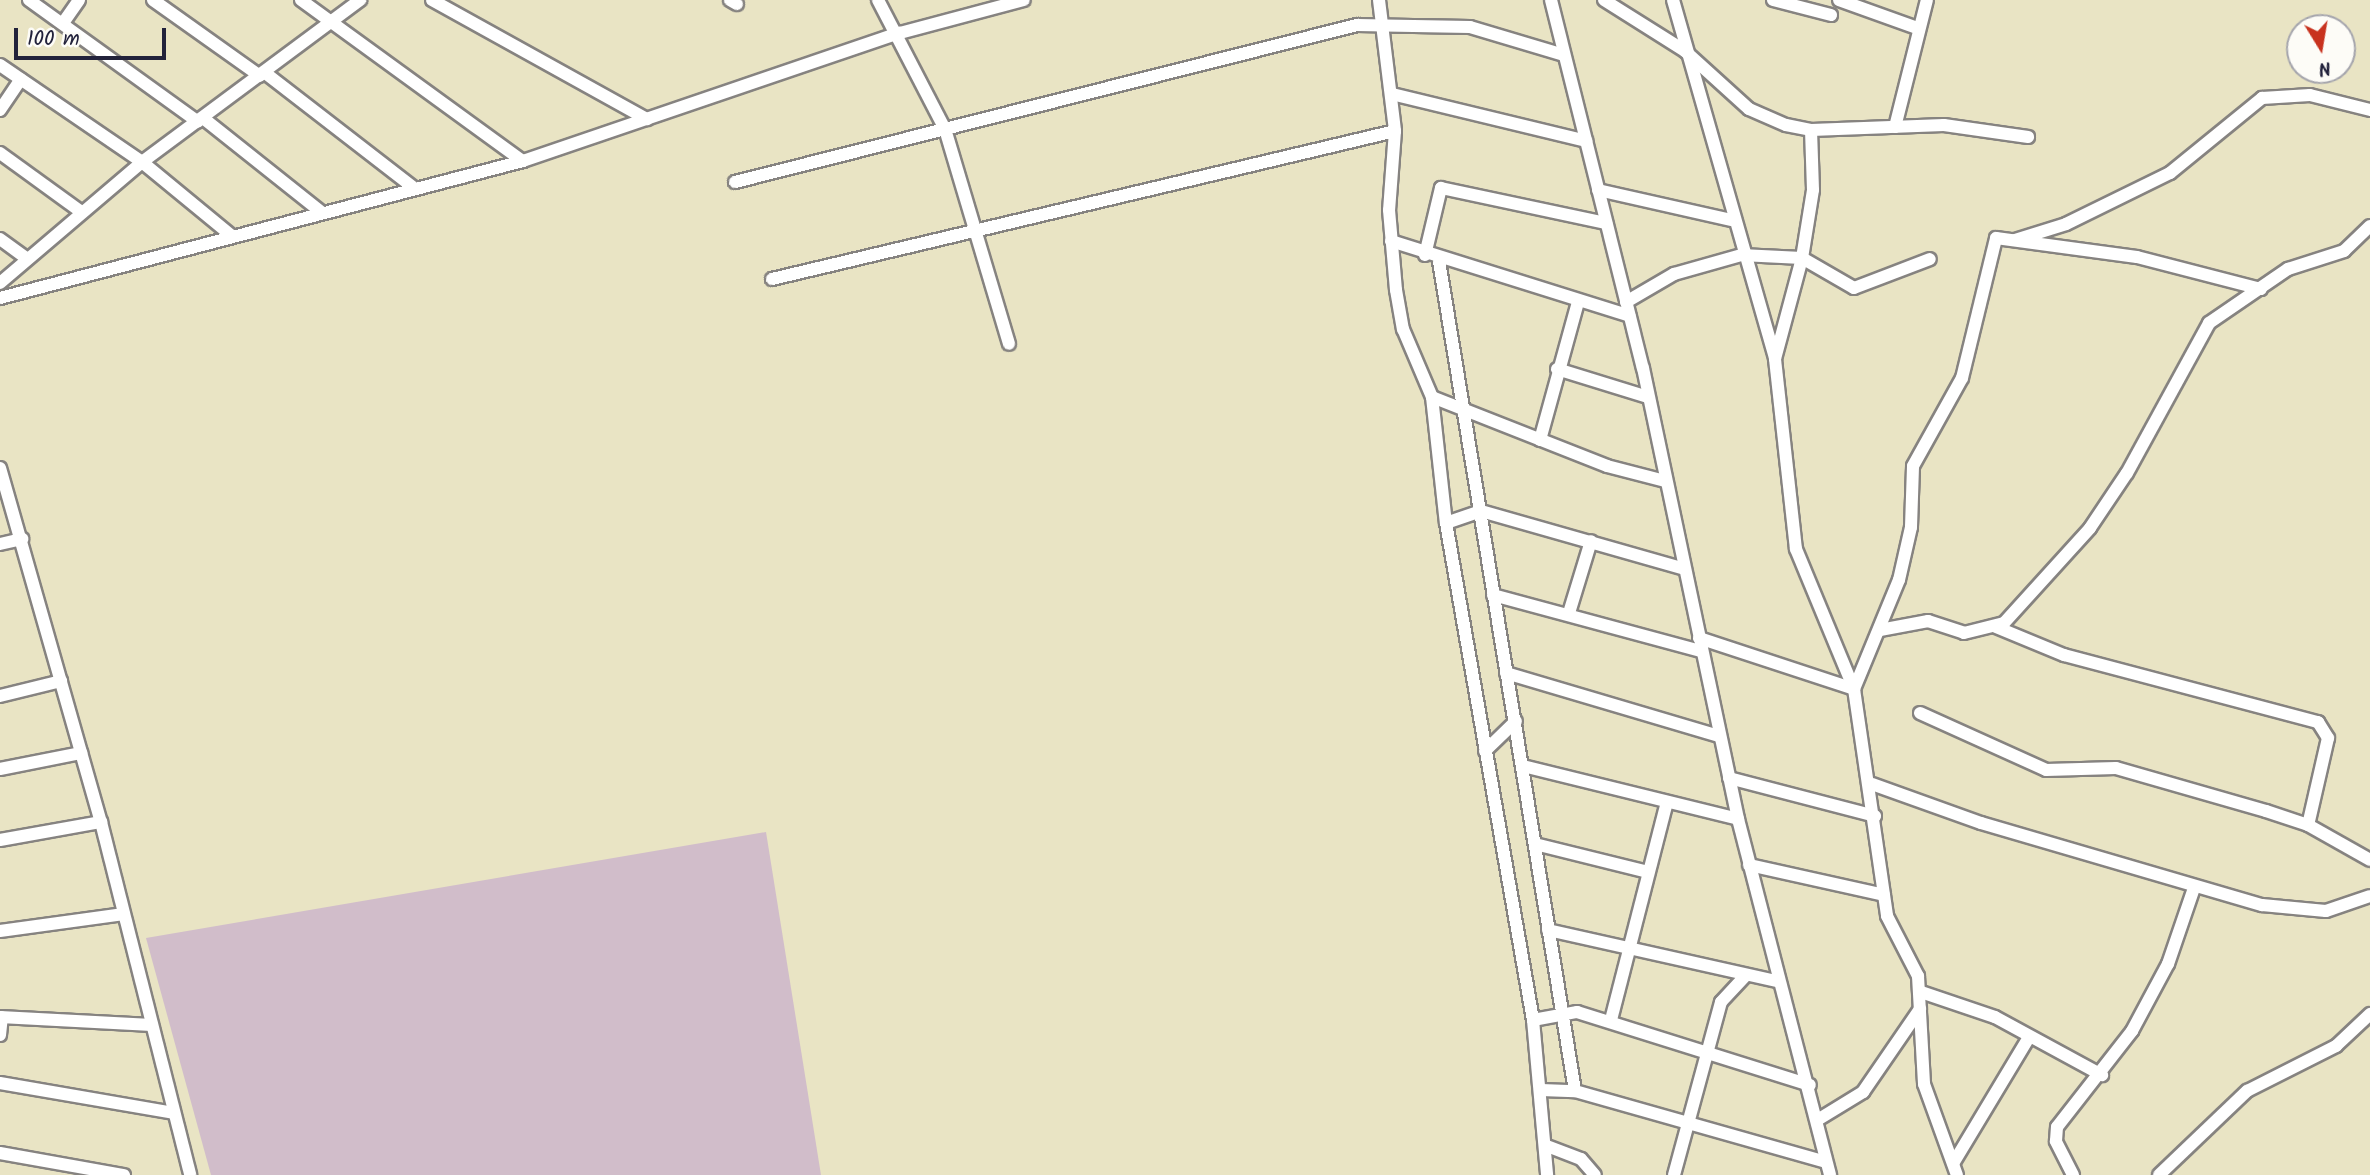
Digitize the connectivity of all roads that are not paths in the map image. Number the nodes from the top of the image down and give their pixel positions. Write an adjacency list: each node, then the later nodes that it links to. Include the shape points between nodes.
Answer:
1 (29, 0): 18 (street)
2 (79, 0): 18 (street)
3 (152, 0): 25 (street)
4 (301, 0): 17 (street)
5 (360, 0): 17 (street)
6 (432, 0): 30 (street)
7 (878, 0): 21 (street)
8 (1024, 0): 21 (street)
9 (1379, 0): 19 (street)
10 (1551, 0): 23 (street)
11 (1604, 0): 22 (street)
12 (1673, 0): 22 (street)
13 (1773, 0): 16 (street)
14 (1839, 0): 20 (street)
15 (1927, 0): 20 (street)
16 (1831, 15)
17 (331, 20): 25 (street); 39 (street)
18 (63, 23): 31 (street)
19 (1382, 24): 23 (street, via 1470,27); 27 (street); 33 (street, via 1357,25)
20 (1917, 28): 32 (street)
21 (900, 33): 30 (street); 33 (street)
22 (1685, 51): 34 (street, via 1749,109); 46 (street)
23 (1564, 55): 37 (street)
24 (0, 65): 26 (street)
25 (262, 74): 31 (street); 42 (street)
26 (21, 79): 28 (street); 40 (street)
27 (1392, 94): 35 (street); 37 (street)
28 (0, 110)
29 (2370, 110): 52 (street, via 2310,95 2262,98 2170,173 2077,219)
30 (647, 119): 39 (street)
31 (200, 120): 40 (street); 45 (street)
32 (1895, 127): 34 (street); 36 (street, via 1989,128)
33 (945, 129): 41 (street); 49 (street)
34 (1811, 130): 57 (street, via 1813,190)
35 (1395, 131): 49 (street); 53 (street)
36 (2028, 137)
37 (1586, 141): 43 (street)
38 (0, 153): 44 (street)
39 (523, 161): 42 (street)
40 (142, 162): 44 (street); 50 (street)
41 (736, 182)
42 (413, 187): 45 (street)
43 (1598, 190): 46 (street); 47 (street)
44 (80, 211): 56 (street)
45 (321, 212): 50 (street)
46 (1731, 220): 55 (street)
47 (1606, 223): 54 (street, via 1441,188); 65 (street)
48 (2370, 226): 62 (street, via 2344,251 2305,262)
49 (974, 227): 60 (street); 67 (street)
50 (232, 236): 63 (street)
51 (0, 239): 56 (street)
52 (2015, 240): 62 (street, via 2137,257); 85 (street, via 1996,238 1962,378 1913,466 1911,527)
53 (1391, 241): 54 (street); 70 (street, via 1403,329)
54 (1425, 255): 59 (street)
55 (1741, 255): 57 (street); 65 (street, via 1674,274); 68 (street)
56 (26, 258): 61 (street)
57 (1802, 258): 58 (street, via 1854,288); 68 (street)
58 (1930, 259)
59 (1439, 261): 64 (street); 72 (street)
60 (772, 279)
61 (0, 283)
62 (2261, 289): 84 (street, via 2208,323 2090,528)
63 (0, 298)
64 (1578, 302): 66 (street); 69 (street)
65 (1626, 302): 66 (street)
66 (1630, 316): 71 (street)
67 (1009, 344)
68 (1775, 359): 89 (street, via 1796,549)
69 (1558, 369): 71 (street); 73 (street)
70 (1432, 397): 72 (street); 77 (street)
71 (1648, 397): 75 (street)
72 (1467, 411): 73 (street); 76 (street)
73 (1540, 440): 75 (street)
74 (0, 468): 78 (street)
75 (1665, 481): 81 (street)
76 (1481, 511): 77 (street); 79 (street); 82 (street)
77 (1446, 523): 94 (street)
78 (22, 539): 80 (street); 88 (street)
79 (1591, 541): 81 (street); 83 (street)
80 (0, 544)
81 (1685, 569): 86 (street)
82 (1493, 595): 83 (street); 87 (street)
83 (1569, 613): 86 (street)
84 (1996, 627): 85 (street, via 1964,633 1910,621); 104 (street, via 2064,655 2318,722 2328,738)
85 (1880, 631): 89 (street)
86 (1700, 645): 89 (street); 93 (street)
87 (1506, 673): 92 (street); 93 (street)
88 (61, 681): 90 (street); 95 (street)
89 (1854, 689): 99 (street)
90 (0, 696)
91 (1920, 713): 104 (street, via 2046,770 2116,768)
92 (1516, 721): 94 (street); 96 (street)
93 (1719, 736): 98 (street)
94 (1485, 751): 124 (street)
95 (81, 753): 97 (street); 103 (street)
96 (1523, 766): 100 (street); 106 (street)
97 (0, 769)
98 (1729, 778): 101 (street); 102 (street)
99 (1871, 784): 101 (street); 110 (street)
100 (1667, 802): 102 (street); 109 (street)
101 (1875, 816): 111 (street)
102 (1738, 819): 108 (street)
103 (101, 822): 105 (street); 113 (street)
104 (2308, 825): 107 (street)
105 (0, 840)
106 (1535, 844): 109 (street); 114 (street)
107 (2370, 860)
108 (1749, 865): 111 (street); 118 (street)
109 (1648, 872): 116 (street)
110 (2194, 888): 112 (street, via 2295,912 2326,911); 130 (street, via 2168,964)
111 (1884, 895): 119 (street, via 1893,932 1910,959)
112 (2370, 895)
113 (124, 914): 115 (street); 126 (street)
114 (1548, 930): 116 (street); 121 (street)
115 (0, 931)
116 (1629, 945): 117 (street); 125 (street)
117 (1745, 976): 118 (street); 129 (street, via 1720,1002)
118 (1777, 981): 132 (street)
119 (1921, 992): 120 (street); 128 (street, via 1986,1013)
120 (1920, 1009): 136 (street, via 1863,1092); 140 (street, via 1924,1084)
121 (1564, 1012): 124 (street); 125 (street); 134 (street)
122 (1, 1017): 126 (street); 127 (street)
123 (2367, 1019): 148 (street, via 2336,1046 2247,1091)
124 (1533, 1020): 133 (street)
125 (1611, 1020): 129 (street)
126 (152, 1025): 135 (street)
127 (0, 1035)
128 (2028, 1039): 130 (street); 140 (street)
129 (1708, 1049): 132 (street); 137 (street)
130 (2102, 1075): 147 (street, via 2055,1134)
131 (0, 1083): 135 (street)
132 (1810, 1085): 136 (street)
133 (1541, 1090): 134 (street); 138 (street)
134 (1575, 1091): 137 (street)
135 (173, 1112): 143 (street)
136 (1819, 1119): 141 (street)
137 (1689, 1121): 141 (street); 146 (street)
138 (1548, 1146): 144 (street); 145 (street, via 1581,1160)
139 (0, 1153): 142 (street)
140 (1956, 1168)
141 (1828, 1169)
142 (123, 1175)
143 (190, 1175)
144 (1548, 1175)
145 (1595, 1175)
146 (1674, 1175)
147 (2073, 1175)
148 (2159, 1175)

